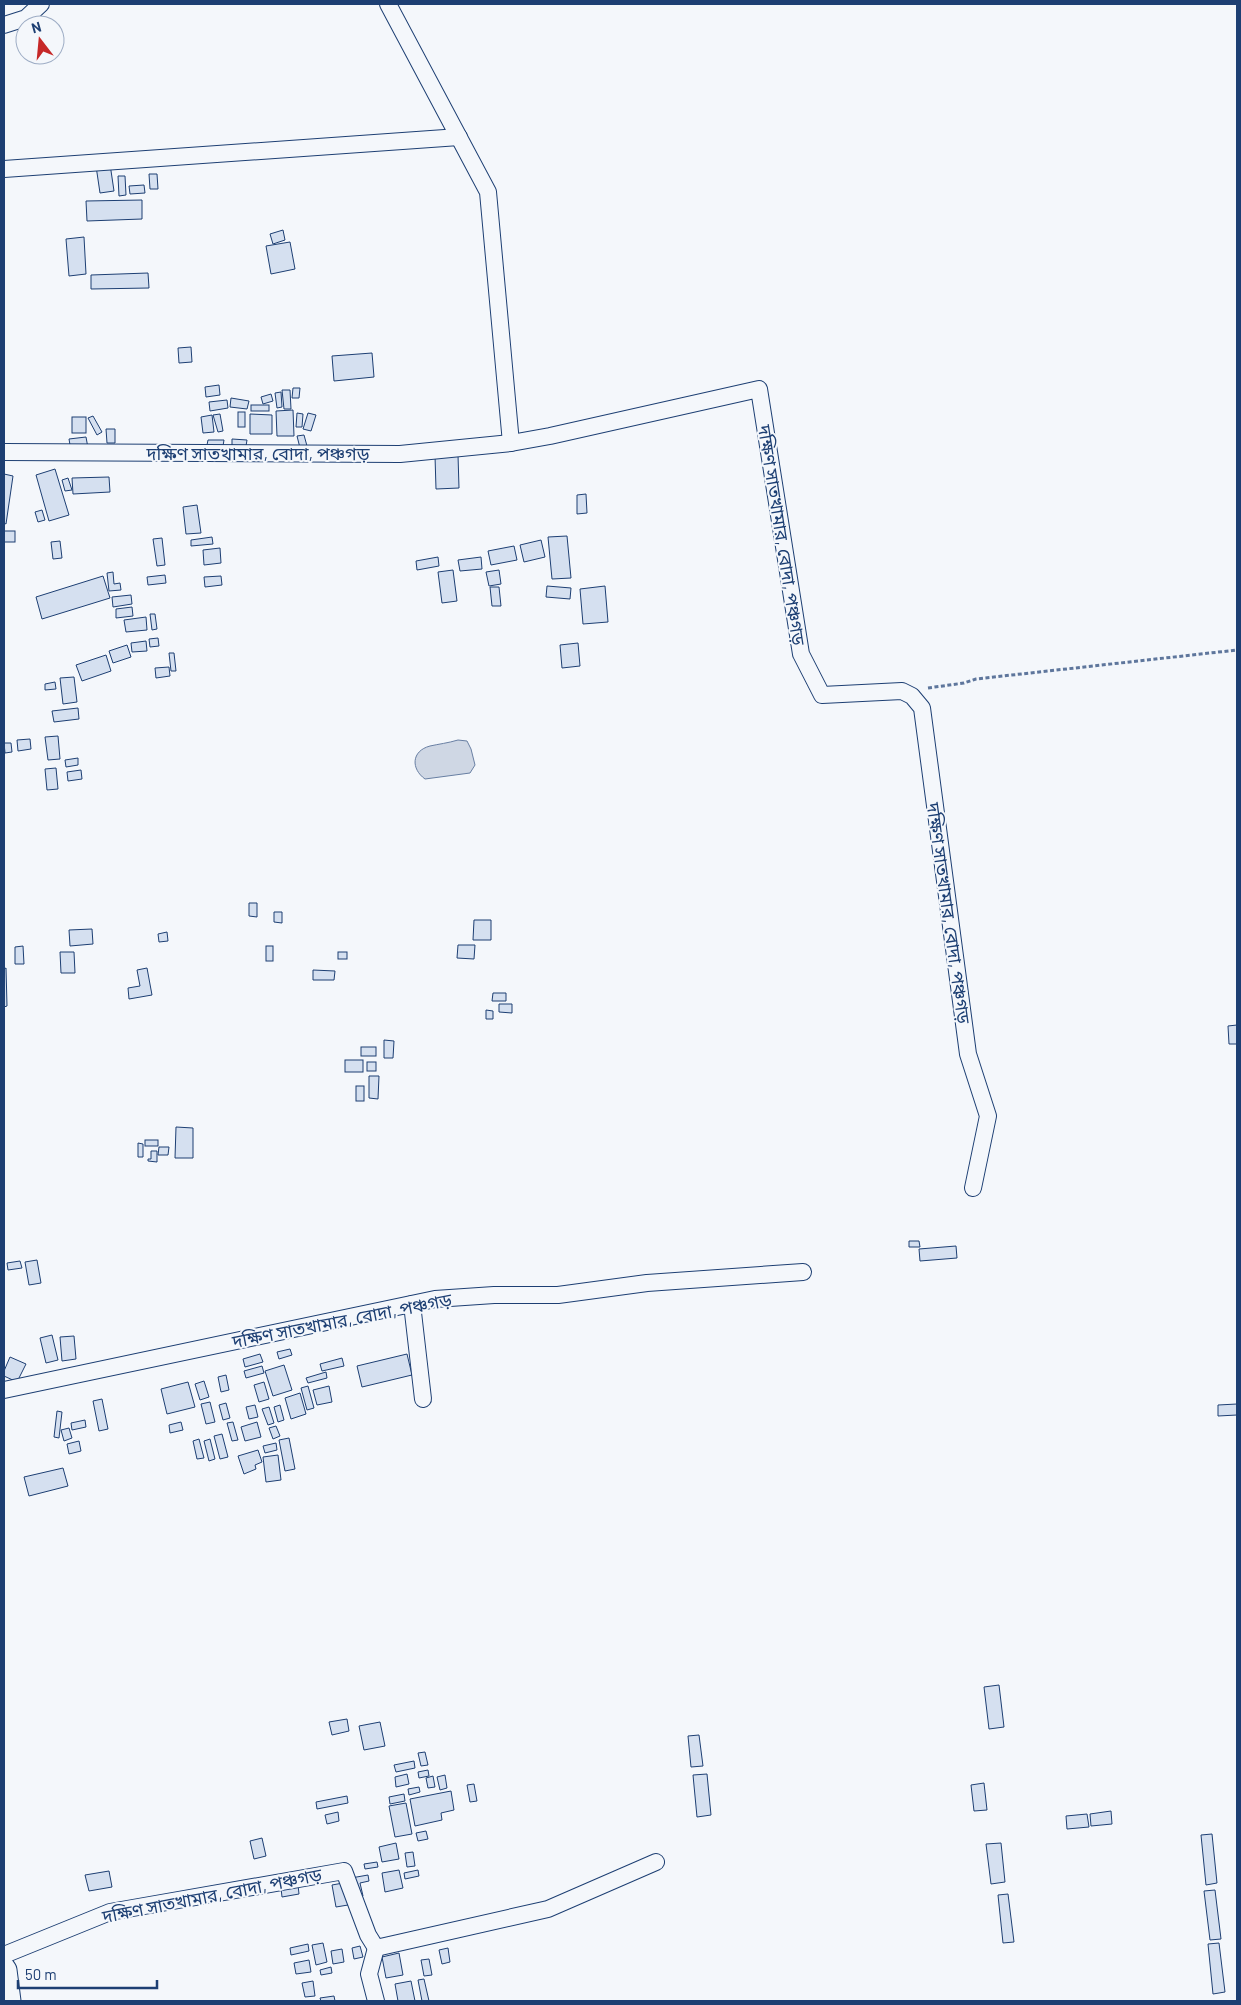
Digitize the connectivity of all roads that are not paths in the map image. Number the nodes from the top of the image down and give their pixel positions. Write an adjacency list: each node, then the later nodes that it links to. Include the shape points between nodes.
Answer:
1 (40, 4): 3 (street, via 26,18)
2 (388, 4): 4 (street)
3 (4, 25)
4 (459, 137): 5 (street); 6 (street, via 488,192)
5 (4, 169)
6 (511, 444): 7 (street, দক্ষিণ সাতখামার, বোদা, পঞ্চগড়, via 400,454); 8 (street, দক্ষিণ সাতখামার, বোদা, পঞ্চগড়, via 759,389 801,654 822,695 902,691 912,696 922,708 968,1054 988,1116)
7 (4, 452)
8 (973, 1188)
9 (803, 1272): 10 (street, দক্ষিণ সাতখামার, বোদা, পঞ্চগড়, via 647,1283 558,1295 435,1299)
10 (412, 1304): 11 (street, দক্ষিণ সাতখামার, বোদা, পঞ্চগড়); 12 (street)
11 (4, 1390)
12 (423, 1399)
13 (656, 1862): 14 (street, via 548,1909)
14 (376, 1948): 15 (street, দক্ষিণ সাতখামার, বোদা, পঞ্চগড়, via 344,1871 110,1912); 18 (street, via 369,1974)
15 (4, 1955)
16 (4, 1967): 17 (street)
17 (10, 2001)
18 (376, 2001)

